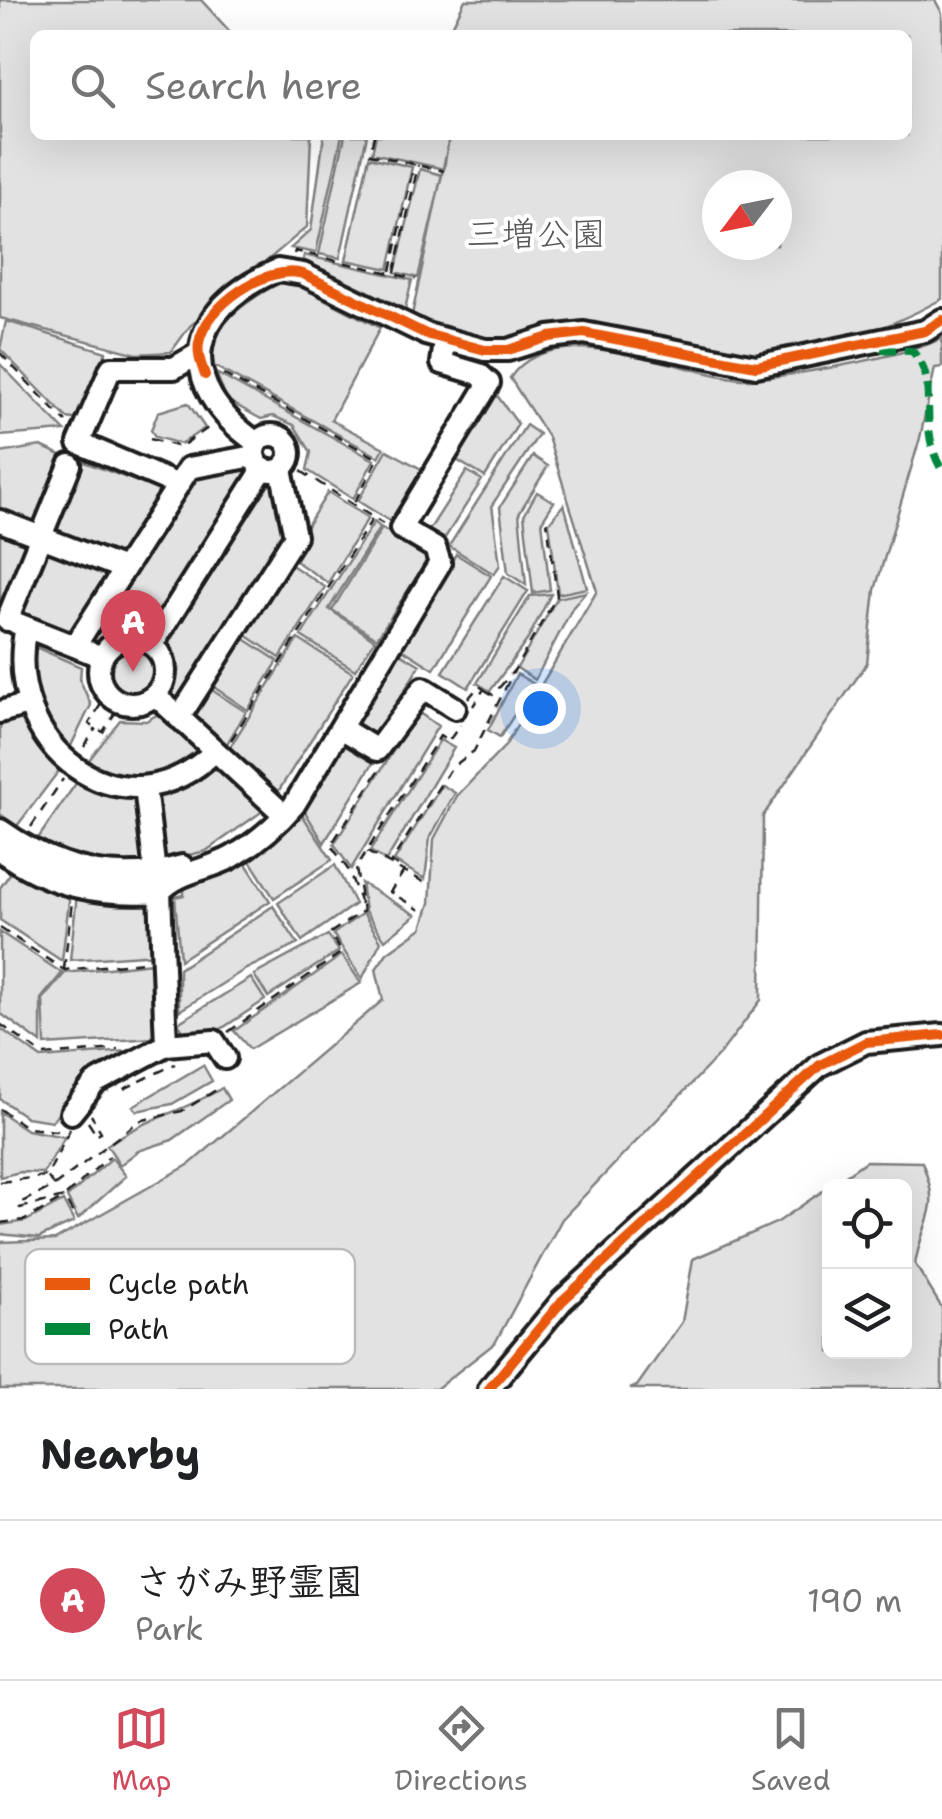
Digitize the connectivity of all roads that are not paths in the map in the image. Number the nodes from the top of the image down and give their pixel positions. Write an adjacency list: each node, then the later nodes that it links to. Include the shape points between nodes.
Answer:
1 (942, 320): 2 (street, via 925,331 756,366 584,333 508,350)
2 (445, 342): 3 (street, via 303,274 278,270 214,314 201,335); 18 (street, via 442,363 480,374 488,390 401,528 435,548 440,563)
3 (201, 363): 4 (street, via 224,418); 6 (street, via 114,366 79,442)
4 (268, 460): 6 (street, via 189,468); 11 (street); 17 (street, via 295,536)
5 (70, 465): 8 (street)
6 (178, 484): 9 (street)
7 (0, 522): 8 (street)
8 (41, 537): 9 (street); 10 (street)
9 (124, 569): 12 (street)
10 (11, 622): 12 (street); 16 (street)
11 (152, 645): 13 (street, via 128,638); 14 (street, via 165,670)
12 (75, 646): 13 (street)
13 (102, 657): 14 (street, via 101,681 116,700 132,704)
14 (154, 696): 17 (street)
15 (462, 703): 18 (street, via 423,688 377,750)
16 (10, 709): 20 (street, via 69,770 103,784)
17 (179, 718): 19 (street)
18 (341, 728): 21 (street, via 324,738); 24 (street, via 278,824 233,857)
19 (218, 754): 20 (street, via 186,774); 21 (street)
20 (145, 786): 24 (street)
21 (277, 808): 24 (street, via 218,852)
22 (0, 830): 23 (street)
23 (10, 847): 24 (street, via 87,872); 24 (street, via 42,876 74,889 119,895)
24 (158, 882): 27 (street)
25 (942, 1036): 29 (street, via 866,1042 820,1065 562,1301)
26 (220, 1050): 27 (street)
27 (173, 1053): 28 (street, via 94,1083)
28 (71, 1112)
29 (489, 1389)

